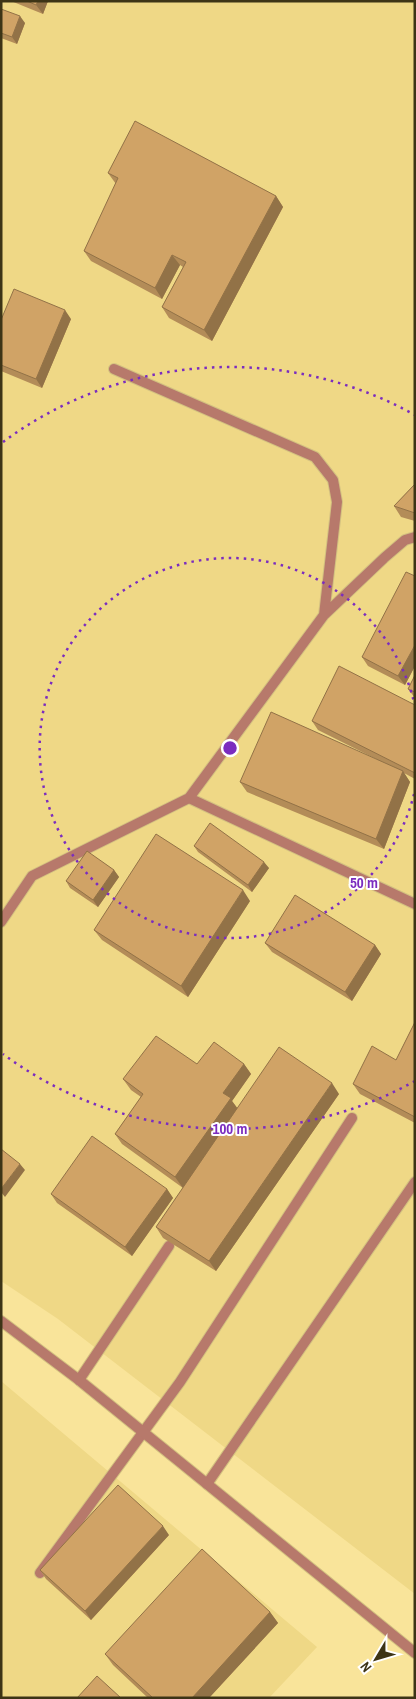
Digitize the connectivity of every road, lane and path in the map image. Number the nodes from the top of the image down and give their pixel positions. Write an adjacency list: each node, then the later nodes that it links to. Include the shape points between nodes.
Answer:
1 (114, 368): 3 (street, via 315,457 333,480 337,502)
2 (415, 537): 3 (street, via 405,540 384,558)
3 (324, 615): 4 (street)
4 (189, 798): 5 (street); 6 (street, via 32,876)
5 (415, 904)
6 (1, 922)
7 (352, 1118): 12 (street, via 180,1382)
8 (415, 1182): 13 (street)
9 (169, 1246): 11 (street)
10 (1, 1320): 11 (street)
11 (79, 1380): 12 (street)
12 (143, 1432): 13 (street); 14 (street)
13 (207, 1484): 15 (street)
14 (40, 1573)
15 (415, 1653)

